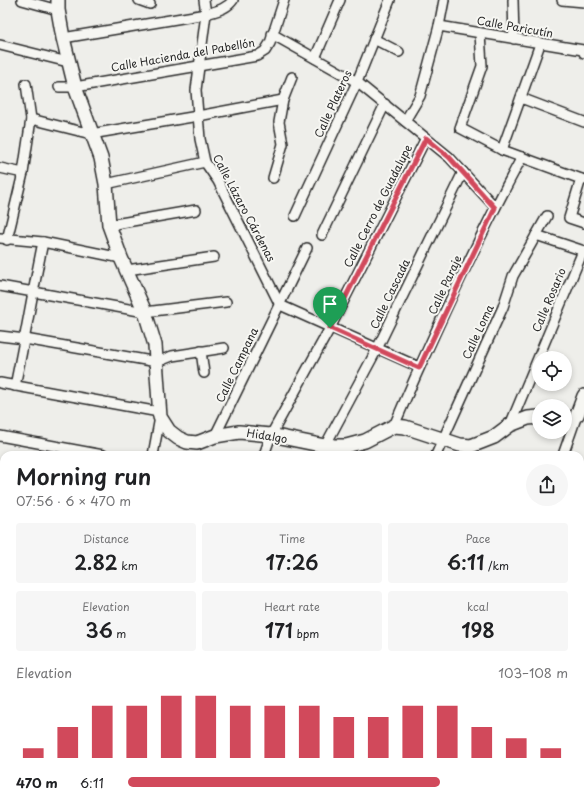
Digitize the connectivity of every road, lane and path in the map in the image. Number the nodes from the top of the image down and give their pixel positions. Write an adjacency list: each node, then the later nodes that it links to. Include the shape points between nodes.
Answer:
1 (22, 0): 13 (street)
2 (139, 0): 12 (street)
3 (204, 0): 14 (street, Calle Lázaro Cárdenas)
4 (233, 0): 14 (street, via 220,10)
5 (284, 0): 17 (street, Calle Hacienda del Pabellón)
6 (340, 0): 25 (street)
7 (390, 0): 19 (street, Calle Plateros)
8 (444, 0): 15 (street)
9 (513, 0): 20 (street)
10 (562, 0): 11 (street)
11 (584, 2)
12 (150, 4)
13 (58, 5): 18 (street)
14 (206, 14): 18 (street); 27 (street, Calle Lázaro Cárdenas)
15 (439, 26): 16 (street, Calle Paricutín); 38 (street, via 420,96)
16 (480, 33): 20 (street, Calle Paricutín); 42 (street, via 482,66 460,128)
17 (272, 34): 25 (street); 27 (street, Calle Hacienda del Pabellón, via 265,51 257,56)
18 (63, 38): 26 (street)
19 (374, 38): 23 (street); 29 (street, Calle Plateros)
20 (514, 39): 21 (street, Calle Paricutín)
21 (540, 44): 24 (street, Calle Paricutín, via 583,50); 33 (street)
22 (0, 45): 26 (street)
23 (399, 52)
24 (584, 53)
25 (315, 58): 29 (street)
26 (68, 62): 32 (street)
27 (198, 65): 32 (street, Calle Hacienda del Pabellón); 36 (street, Calle Lázaro Cárdenas)
28 (292, 76): 34 (street)
29 (357, 82): 35 (street); 53 (street, Calle Plateros)
30 (26, 84): 37 (street)
31 (59, 87): 32 (street, Calle Hacienda del Pabellón)
32 (75, 87): 40 (street)
33 (521, 98): 39 (street); 42 (street)
34 (283, 100): 36 (street); 48 (street, via 279,122 283,144)
35 (385, 104): 38 (street); 57 (street)
36 (198, 116): 40 (street); 44 (street, Calle Lázaro Cárdenas)
37 (32, 119): 40 (street); 47 (street)
38 (405, 121): 41 (street)
39 (584, 122)
40 (92, 134): 50 (street, via 101,158)
41 (426, 138): 46 (street); 71 (street, Calle Cerro de Guadalupe)
42 (502, 150): 43 (street)
43 (522, 157): 49 (street); 51 (street, Calle Paraje)
44 (205, 162): 50 (street); 69 (street, Calle Lázaro Cárdenas, via 218,181)
45 (0, 168): 47 (street)
46 (463, 172): 51 (street); 75 (street, Calle Cascada)
47 (23, 173): 59 (street)
48 (273, 178)
49 (582, 179): 55 (street, via 569,218)
50 (106, 184): 56 (street)
51 (495, 208): 78 (street, Calle Paraje)
52 (196, 210): 56 (street)
53 (295, 216)
54 (547, 216): 58 (street, Calle Loma)
55 (584, 223)
56 (109, 225): 64 (street)
57 (322, 235)
58 (536, 235): 62 (street); 91 (street, Calle Loma, via 513,276 503,307)
59 (3, 239): 60 (street)
60 (43, 242): 64 (street); 67 (street)
61 (308, 248): 69 (street, Calle Campana)
62 (583, 251): 86 (street, Calle Rosario)
63 (214, 257): 65 (street)
64 (121, 258): 65 (street)
65 (127, 270): 70 (street)
66 (0, 286): 67 (street)
67 (33, 292): 70 (street); 73 (street)
68 (226, 302): 70 (street)
69 (280, 305): 71 (street); 90 (street, Calle Campana)
70 (145, 312): 77 (street, via 155,345)
71 (330, 328): 75 (street); 88 (street, Calle Cerro de Guadalupe)
72 (0, 336): 73 (street)
73 (25, 339): 77 (street); 81 (street)
74 (224, 348): 76 (street)
75 (376, 349): 78 (street); 92 (street, Calle Cascada)
76 (201, 351): 77 (street, via 172,356); 79 (street)
77 (157, 362): 83 (street)
78 (419, 368): 87 (street, Calle Paraje)
79 (204, 373)
80 (0, 383): 81 (street)
81 (15, 386): 83 (street)
82 (584, 396): 84 (street)
83 (159, 415): 90 (street, Hidalgo, via 169,430 187,442 197,443); 94 (street)
84 (576, 415): 97 (street)
85 (532, 418): 86 (street)
86 (510, 425): 91 (street, via 494,437 471,446)
87 (394, 426): 91 (street, via 405,427); 92 (street, Hidalgo, via 365,441 346,446)
88 (271, 435): 90 (street, Hidalgo, via 239,432); 92 (street, Hidalgo); 95 (street, Calle Cerro de Guadalupe)
89 (0, 436): 93 (street)
90 (215, 436)
91 (442, 440): 96 (street, Calle Loma)
92 (325, 446)
93 (81, 451)
94 (154, 451)
95 (265, 451)
96 (438, 451)
97 (564, 451)
98 (584, 680): 99 (street)
99 (584, 693)

